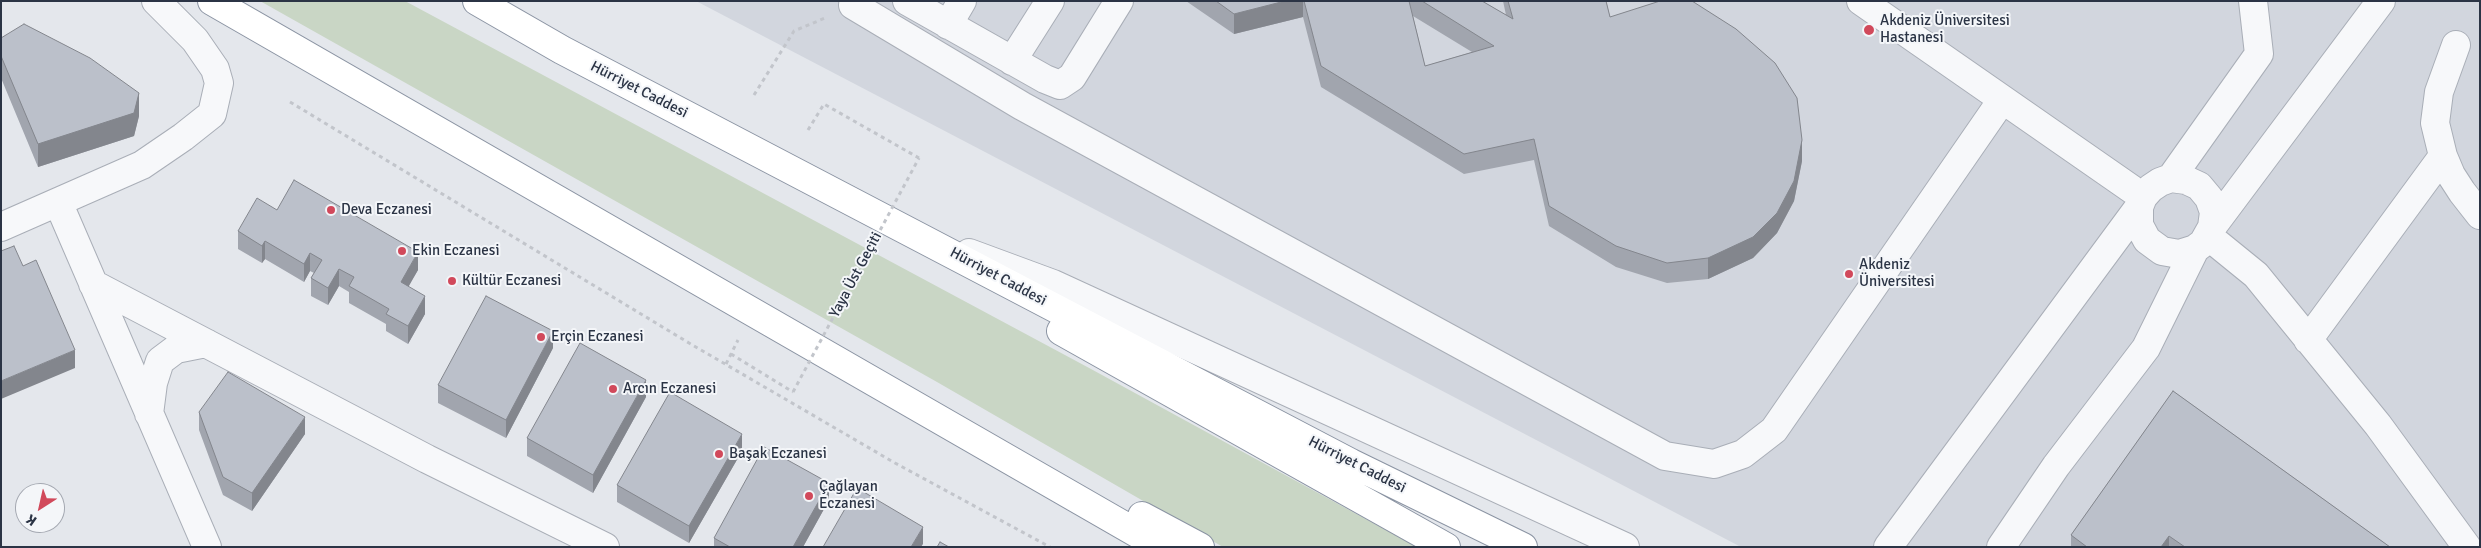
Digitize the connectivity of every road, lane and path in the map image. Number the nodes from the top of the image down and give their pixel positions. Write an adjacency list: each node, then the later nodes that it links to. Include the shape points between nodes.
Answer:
1 (156, 1): 22 (street, via 195,40 215,69 219,84 212,114 142,165)
2 (212, 1): 24 (highway)
3 (477, 1): 14 (highway, Hürriyet Caddesi)
4 (907, 1): 12 (street)
5 (962, 1): 12 (street)
6 (1050, 1): 15 (street)
7 (1119, 1): 15 (street, via 1072,77 1060,85)
8 (1861, 1): 17 (street)
9 (2253, 1): 21 (street, via 2259,54)
10 (2381, 1): 28 (street)
11 (854, 3): 16 (path, via 794,31); 17 (street, via 1022,106 1665,456 1714,464 1743,454 1774,430)
12 (948, 25): 15 (street)
13 (2456, 45): 20 (street, via 2446,68 2436,108 2435,123)
14 (562, 50): 27 (highway, Hürriyet Caddesi); 39 (highway)
15 (1012, 61)
16 (754, 95)
17 (2002, 100): 23 (street)
18 (290, 102): 36 (path, via 689,343 895,463)
19 (808, 130): 32 (path, Yaya Üst Geçiti, bridge, via 824,104 920,158 793,392)
20 (2443, 156): 25 (street, via 2462,192); 30 (street)
21 (2171, 178): 23 (street, via 2160,182); 28 (street, via 2199,186 2209,198 2214,212)
22 (58, 202): 26 (street); 29 (street)
23 (2141, 202): 28 (street, via 2140,225 2147,240 2162,251 2178,254); 42 (street)
24 (565, 203): 37 (highway); 38 (highway)
25 (2480, 215)
26 (1, 227)
27 (911, 231): 40 (highway, Hürriyet Caddesi, via 1351,463); 41 (street, via 1052,284)
28 (2205, 237): 30 (street, via 2256,275); 43 (street, via 2146,348 2056,466)
29 (93, 284): 31 (street); 33 (street)
30 (2308, 340): 44 (street, via 2378,425)
31 (206, 343): 33 (street, via 176,349 160,361 152,382); 35 (street, via 426,459)
32 (731, 354)
33 (149, 414): 34 (street)
34 (207, 547)
35 (605, 547)
36 (1050, 547)
37 (1161, 547)
38 (1200, 547)
39 (1446, 547)
40 (1523, 547)
41 (1624, 547)
42 (1888, 547)
43 (2001, 547)
44 (2467, 547)

